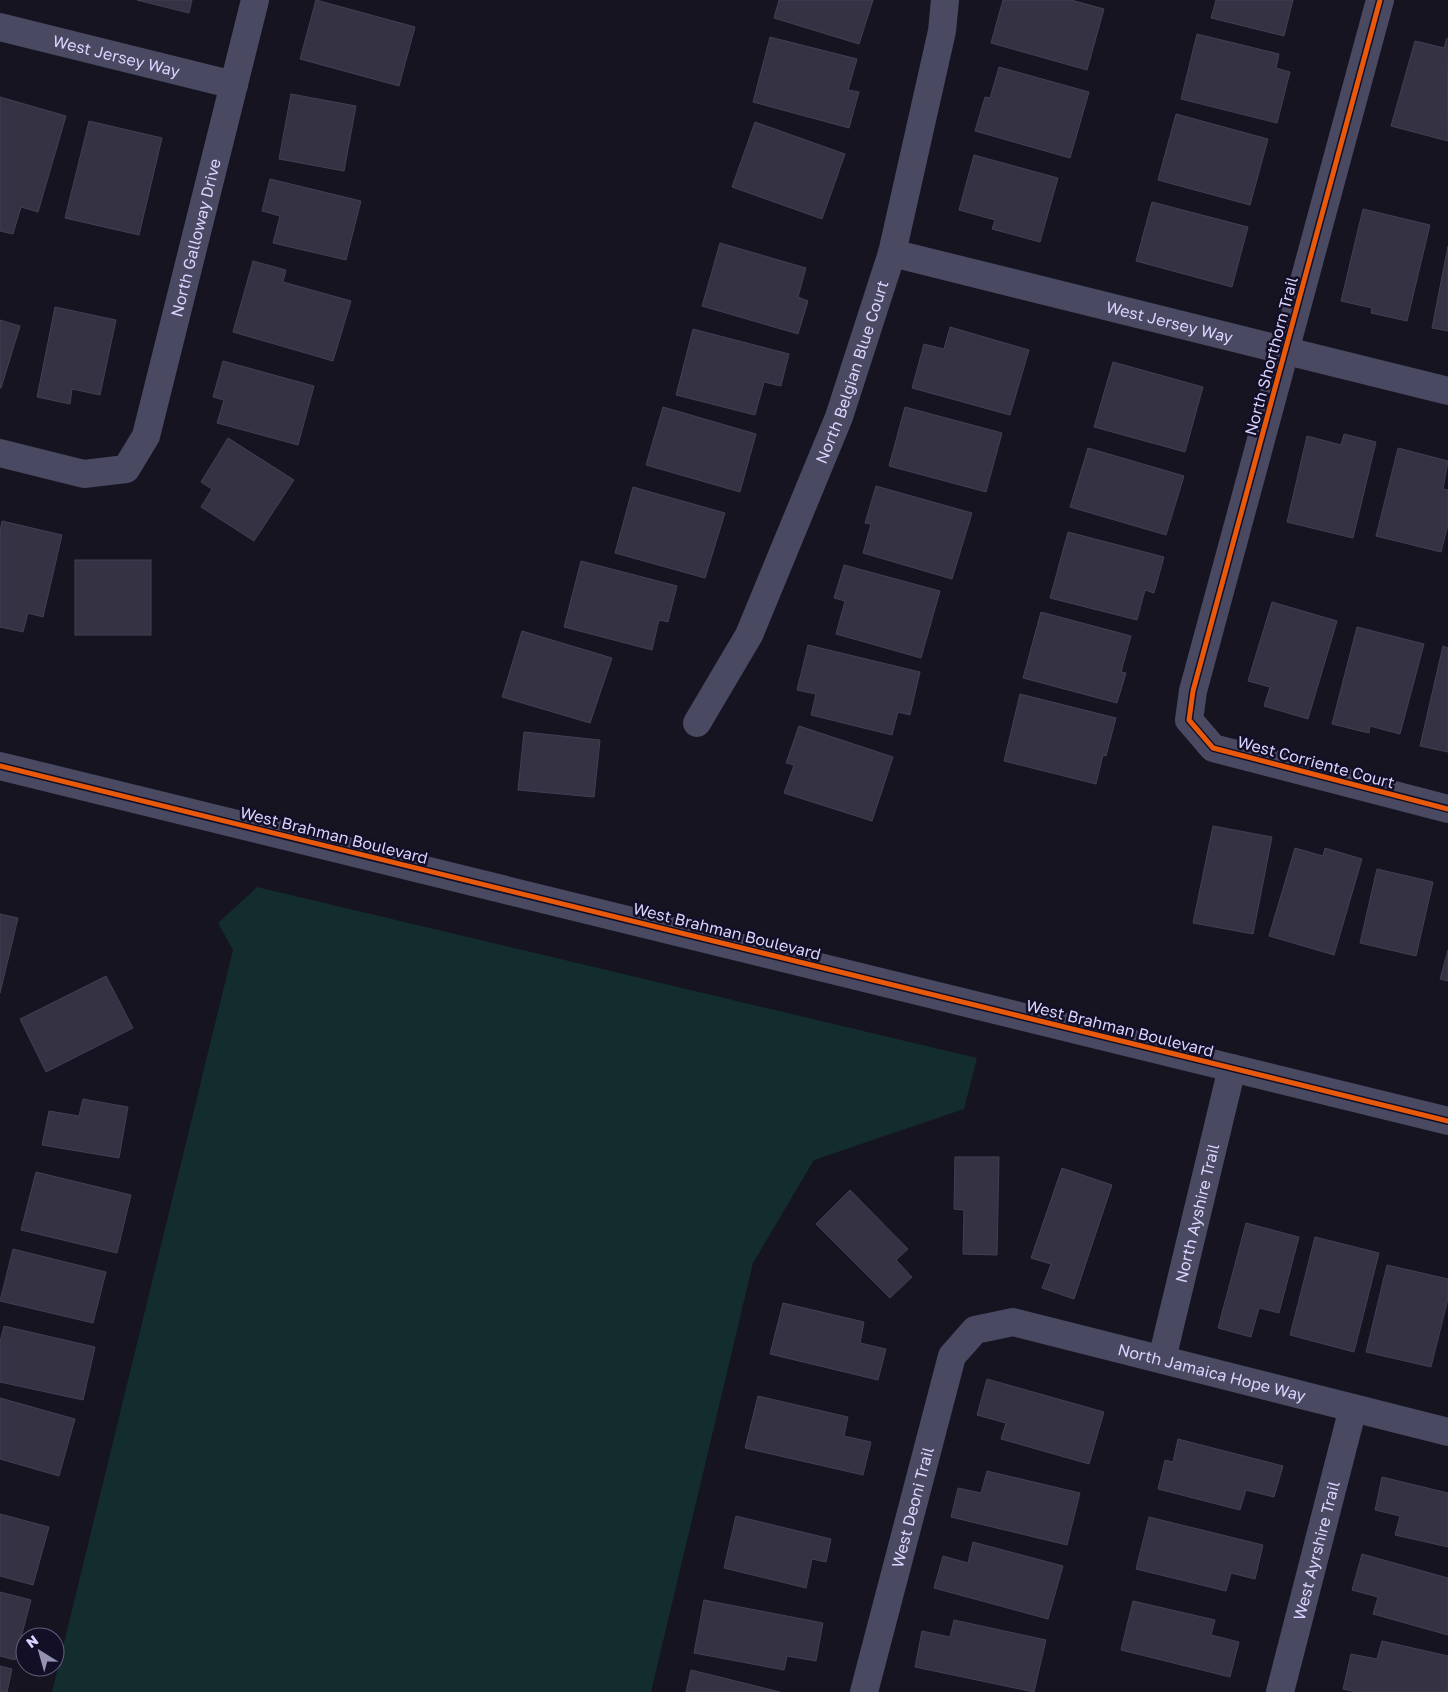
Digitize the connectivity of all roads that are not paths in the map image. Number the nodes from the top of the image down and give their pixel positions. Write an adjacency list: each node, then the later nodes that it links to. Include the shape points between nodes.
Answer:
1 (255, 0): 5 (street, North Galloway Drive)
2 (945, 0): 6 (street, North Belgian Blue Court, via 942,31)
3 (1380, 0): 7 (street, North Shorthorn Trail)
4 (0, 27): 5 (street, West Jersey Way)
5 (234, 85): 9 (street, North Galloway Drive, via 146,436 126,469 84,474)
6 (892, 253): 7 (street, West Jersey Way); 11 (street, North Belgian Blue Court, via 839,417 793,530 749,634)
7 (1285, 351): 8 (street, West Jersey Way); 10 (street, North Shorthorn Trail, via 1193,691)
8 (1448, 391)
9 (0, 453)
10 (1189, 720): 13 (street, West Corriente Court, via 1213,748)
11 (697, 723)
12 (0, 766): 14 (street, West Brahman Boulevard)
13 (1448, 809)
14 (1232, 1068): 15 (street, West Brahman Boulevard); 17 (street, North Ayshire Trail)
15 (1448, 1121)
16 (975, 1330): 17 (street, North Jamaica Hope Way, via 1012,1322); 20 (street, West Deoni Trail, via 952,1356)
17 (1162, 1359): 18 (street, North Jamaica Hope Way)
18 (1353, 1408): 19 (street, North Jamaica Hope Way); 21 (street, West Ayrshire Trail)
19 (1448, 1432)
20 (864, 1692)
21 (1280, 1692)

